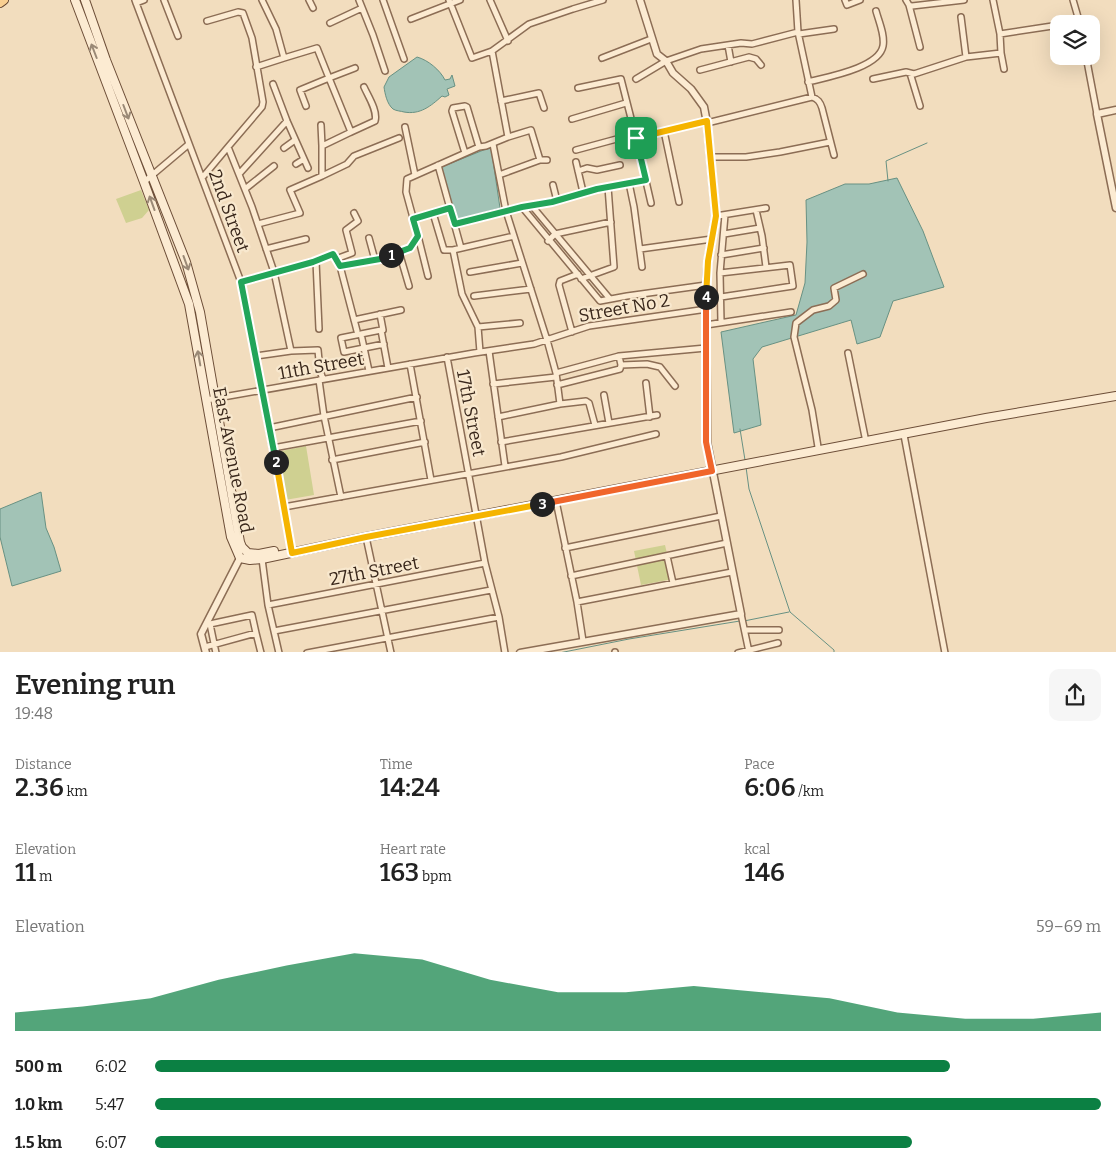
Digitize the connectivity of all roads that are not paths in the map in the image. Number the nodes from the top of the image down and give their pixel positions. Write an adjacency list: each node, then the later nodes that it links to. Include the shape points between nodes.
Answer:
1 (4, 0): 24 (main road)
2 (75, 0): 113 (main road, East Avenue Road, one-way to 2)
3 (85, 0): 107 (main road, East Avenue Road, one-way to 107)
4 (144, 0): 21 (street)
5 (164, 0): 38 (street)
6 (262, 0): 46 (street, via 276,28)
7 (309, 0): 25 (street)
8 (359, 0): 26 (street)
9 (383, 0): 48 (street)
10 (460, 0): 22 (street)
11 (490, 0): 40 (street)
12 (574, 0): 27 (street)
13 (603, 0): 27 (street)
14 (640, 0): 39 (street)
15 (796, 0): 36 (street)
16 (845, 0): 17 (street, via 847,5)
17 (860, 0)
18 (964, 0): 23 (street)
19 (993, 0): 37 (street)
20 (1073, 0): 29 (street)
21 (136, 2): 86 (street, 2nd Street)
22 (450, 2): 31 (street); 43 (street, via 472,58)
23 (907, 2): 42 (street)
24 (0, 3)
25 (313, 8)
26 (362, 8): 33 (street); 57 (street)
27 (576, 8): 40 (street, via 529,24)
28 (876, 11): 62 (street, via 882,34 881,52 869,63)
29 (1078, 15)
30 (961, 17): 45 (street)
31 (411, 19)
32 (207, 21): 53 (street, via 243,13 252,38)
33 (330, 23)
34 (1050, 26): 37 (street)
35 (834, 29): 36 (street)
36 (799, 33): 41 (street, via 752,44); 62 (street)
37 (1000, 34): 44 (street)
38 (178, 36)
39 (651, 39): 47 (street); 49 (street, via 657,54)
40 (508, 41): 43 (street)
41 (728, 45): 49 (street, via 701,49); 50 (street)
42 (920, 47)
43 (492, 51): 67 (street)
44 (1001, 52): 45 (street); 55 (street)
45 (966, 57): 58 (street)
46 (284, 58): 53 (street); 59 (street, via 317,48)
47 (602, 58)
48 (404, 59)
49 (666, 61): 60 (street); 76 (street, via 704,107)
50 (731, 62): 51 (street, via 750,57); 56 (street)
51 (761, 65)
52 (1088, 65): 73 (street)
53 (256, 67): 89 (street, via 262,107)
54 (355, 68): 59 (street)
55 (1004, 69)
56 (700, 70)
57 (385, 71)
58 (910, 73): 61 (street); 70 (street)
59 (329, 78): 69 (street, via 300,90); 80 (street)
60 (636, 79)
61 (873, 79)
62 (808, 82): 66 (street)
63 (274, 84): 75 (street)
64 (364, 87): 80 (street, via 376,119)
65 (578, 88): 68 (street, via 621,79)
66 (812, 97): 76 (street); 85 (street, via 820,102)
67 (501, 101): 71 (street, via 540,92); 82 (street)
68 (626, 103): 74 (street); 81 (street)
69 (306, 106)
70 (920, 106)
71 (544, 108)
72 (1116, 110): 73 (street)
73 (1096, 114): 122 (street)
74 (572, 119)
75 (287, 121): 84 (street); 106 (street)
76 (707, 122): 79 (street); 95 (street)
77 (320, 126): 88 (street)
78 (405, 126): 108 (street)
79 (664, 131): 81 (street); 120 (street)
80 (352, 132): 88 (street)
81 (635, 136): 92 (street); 112 (street)
82 (508, 137): 87 (street); 97 (street, via 531,130)
83 (399, 138): 110 (street, via 354,156 347,164)
84 (295, 140): 91 (street); 96 (street)
85 (830, 142): 94 (street); 95 (street, via 746,157)
86 (189, 144): 107 (street); 111 (street, 2nd Street)
87 (493, 144): 90 (street); 109 (street)
88 (322, 146): 110 (street)
89 (228, 147): 106 (street); 111 (street)
90 (479, 147): 93 (street); 93 (street, via 467,107 453,108)
91 (284, 148)
92 (576, 150)
93 (465, 153): 102 (street)
94 (834, 155)
95 (710, 157): 132 (street)
96 (304, 159): 100 (street); 104 (street)
97 (540, 160): 98 (street); 109 (street)
98 (546, 160)
99 (576, 162): 105 (street)
100 (296, 164)
101 (620, 164): 105 (street)
102 (438, 165): 108 (street); 125 (street)
103 (274, 166): 117 (street)
104 (308, 168)
105 (578, 171): 118 (street)
106 (239, 174): 117 (street)
107 (150, 175): 113 (street); 213 (main road, East Avenue Road, one-way to 213, via 194,286)
108 (415, 175): 133 (street, via 407,179 406,192)
109 (499, 175): 128 (street)
110 (322, 176): 135 (street, via 290,190 300,213)
111 (202, 178): 167 (street, 2nd Street)
112 (646, 180): 114 (street); 121 (street)
113 (144, 182): 214 (main road, East Avenue Road, one-way to 113, via 189,304)
114 (629, 183): 116 (street); 149 (street)
115 (553, 185): 119 (street)
116 (608, 187): 118 (street); 134 (street)
117 (245, 189): 135 (street)
118 (584, 192): 119 (street)
119 (557, 200): 123 (street)
120 (679, 202)
121 (652, 203)
122 (1116, 203)
123 (532, 206): 124 (street); 138 (street)
124 (522, 207): 128 (street); 145 (street)
125 (450, 208): 130 (street); 136 (street)
126 (766, 208): 127 (street)
127 (756, 210): 131 (street); 137 (street)
128 (506, 211): 136 (street); 141 (street)
129 (354, 213): 153 (street, via 357,223 346,230 352,253)
130 (433, 213): 133 (street); 150 (street, via 444,250)
131 (725, 214): 132 (street); 139 (street)
132 (716, 216): 144 (street)
133 (413, 219): 140 (street)
134 (610, 222): 138 (street); 164 (street, via 614,267)
135 (258, 224): 148 (street)
136 (455, 224): 146 (street)
137 (760, 228): 139 (street); 147 (street)
138 (555, 234): 145 (street); 164 (street)
139 (724, 234): 152 (street)
140 (418, 236): 151 (street, via 410,248); 165 (street)
141 (514, 236): 146 (street); 156 (street)
142 (369, 238): 155 (street)
143 (306, 239): 148 (street)
144 (712, 239): 149 (street); 168 (street)
145 (548, 241): 166 (street)
146 (461, 248): 150 (street)
147 (764, 248): 152 (street); 159 (street)
148 (266, 249): 160 (street)
149 (640, 249): 158 (street)
150 (453, 250): 182 (street, via 462,294)
151 (399, 252): 155 (street); 169 (street)
152 (721, 255): 162 (street)
153 (336, 259): 154 (street, via 333,254); 157 (street)
154 (316, 260): 160 (street); 183 (street)
155 (375, 260): 157 (street)
156 (522, 263): 161 (street); 170 (street)
157 (340, 266): 178 (street)
158 (642, 267)
159 (766, 267): 162 (street); 172 (street, via 790,265 793,286)
160 (274, 272): 167 (street); 191 (street)
161 (470, 272)
162 (720, 273): 172 (street)
163 (863, 274): 230 (street, via 834,288 836,300 829,306 812,310 796,323 794,337)
164 (589, 275): 166 (street); 173 (street)
165 (428, 276)
166 (580, 276): 173 (street, via 600,301); 186 (street, via 563,279 559,285)
167 (241, 282): 195 (street, 2nd Street)
168 (706, 285): 173 (street); 174 (street)
169 (409, 286)
170 (531, 289): 171 (street); 187 (street)
171 (474, 296)
172 (721, 297): 179 (street)
173 (610, 299)
174 (707, 309): 181 (street); 186 (street, Street No 2, via 606,323)
175 (401, 310): 177 (street)
176 (791, 312): 179 (street)
177 (380, 314): 178 (street); 184 (street)
178 (354, 320): 185 (street)
179 (721, 322): 181 (street)
180 (520, 323): 182 (street)
181 (706, 325): 190 (street)
182 (478, 327): 193 (street)
183 (319, 329)
184 (383, 330)
185 (359, 332): 188 (street, via 381,330); 189 (street); 189 (street, via 342,337 344,351)
186 (572, 332): 187 (street, Street No 2)
187 (547, 340): 192 (street, Street No 2); 202 (street)
188 (384, 344): 189 (street); 200 (street)
189 (364, 348): 201 (street)
190 (706, 348): 196 (street); 235 (street, via 706,442)
191 (291, 351): 195 (street); 203 (street, via 318,350)
192 (490, 351): 193 (street, Street No 2); 205 (street)
193 (480, 352): 197 (street, 11th Street)
194 (848, 353): 227 (street)
195 (256, 356): 208 (street, 2nd Street)
196 (619, 356): 199 (street); 202 (street)
197 (447, 357): 198 (street, 11th Street); 236 (street, 17th Street)
198 (410, 364): 200 (street, 11th Street); 212 (street)
199 (621, 365): 206 (street, via 620,369); 207 (street, via 660,367)
200 (388, 368): 201 (street, 11th Street)
201 (369, 371): 203 (street, 11th Street)
202 (556, 375): 205 (street); 206 (street)
203 (321, 380): 208 (street, 11th Street); 217 (street)
204 (646, 383): 219 (street)
205 (493, 384): 218 (street)
206 (557, 384): 215 (street)
207 (675, 386)
208 (262, 390): 213 (street, 11th Street); 223 (street, 2nd Street)
209 (1116, 391): 224 (main road)
210 (604, 395): 221 (street)
211 (1116, 396): 224 (main road)
212 (417, 397): 217 (street); 220 (street)
213 (215, 398): 214 (street, 11th Street); 243 (main road, East Avenue Road)
214 (206, 400): 243 (main road, East Avenue Road)
215 (560, 404): 218 (street); 222 (street, via 588,402)
216 (657, 415): 219 (street)
217 (324, 416): 223 (street); 226 (street)
218 (498, 417): 229 (street)
219 (650, 417): 221 (street)
220 (421, 420): 226 (street); 228 (street)
221 (609, 423): 222 (street)
222 (595, 425): 229 (street)
223 (269, 428): 231 (street, 2nd Street)
224 (904, 432): 227 (main road); 233 (main road); 281 (street)
225 (656, 434): 234 (street, via 561,457)
226 (328, 437): 231 (street); 232 (street)
227 (865, 438): 230 (main road)
228 (425, 442): 232 (street); 237 (street)
229 (501, 442): 234 (street)
230 (818, 447): 233 (main road)
231 (273, 448): 240 (street, 2nd Street)
232 (332, 460): 238 (street)
233 (756, 460): 235 (main road, East Avenue Road)
234 (506, 466): 236 (street)
235 (711, 469): 239 (main road, East Avenue Road); 241 (main road, East Avenue Road); 242 (street)
236 (468, 473): 237 (street); 241 (street, 17th Street)
237 (432, 480): 238 (street)
238 (340, 497): 240 (street)
239 (556, 501): 241 (main road, East Avenue Road); 246 (street)
240 (284, 507): 247 (street, 2nd Street)
241 (476, 515): 244 (main road, East Avenue Road); 247 (main road, East Avenue Road); 251 (street, 17th Street)
242 (721, 516): 245 (street); 246 (street)
243 (234, 533): 247 (main road, East Avenue Road, via 248,553); 249 (main road, East Avenue Road)
244 (366, 537): 247 (main road, East Avenue Road); 255 (street)
245 (726, 543): 248 (street); 252 (street)
246 (565, 548): 253 (street)
247 (292, 550): 250 (main road, East Avenue Road)
248 (667, 556): 253 (street); 254 (street)
249 (240, 558): 250 (main road, East Avenue Road); 270 (street, via 201,634)
250 (262, 559): 258 (street)
251 (485, 564): 255 (street, 27th Street); 256 (street, 17th Street)
252 (732, 572): 254 (street); 260 (street)
253 (571, 576): 257 (street)
254 (673, 583): 257 (street)
255 (377, 585): 258 (street, 27th Street); 259 (street)
256 (491, 590): 259 (street); 261 (street, 17th Street)
257 (577, 602): 267 (street)
258 (268, 605): 264 (street)
259 (383, 610): 264 (street); 266 (street)
260 (742, 616): 263 (street); 267 (street)
261 (499, 617): 266 (street); 277 (street, 17th Street)
262 (779, 630): 263 (street)
263 (745, 631): 271 (street)
264 (274, 632): 274 (street)
265 (256, 633): 268 (street); 268 (street, via 252,615 210,624); 273 (street)
266 (389, 637): 275 (street); 276 (street)
267 (583, 641): 279 (street)
268 (214, 643): 270 (street); 272 (street)
269 (778, 643): 271 (street)
270 (205, 650)
271 (749, 651): 280 (street)
272 (216, 652)
273 (261, 652)
274 (279, 652)
275 (307, 652)
276 (391, 652)
277 (505, 652)
278 (520, 652): 279 (street)
279 (531, 652)
280 (738, 652)
281 (945, 652)

